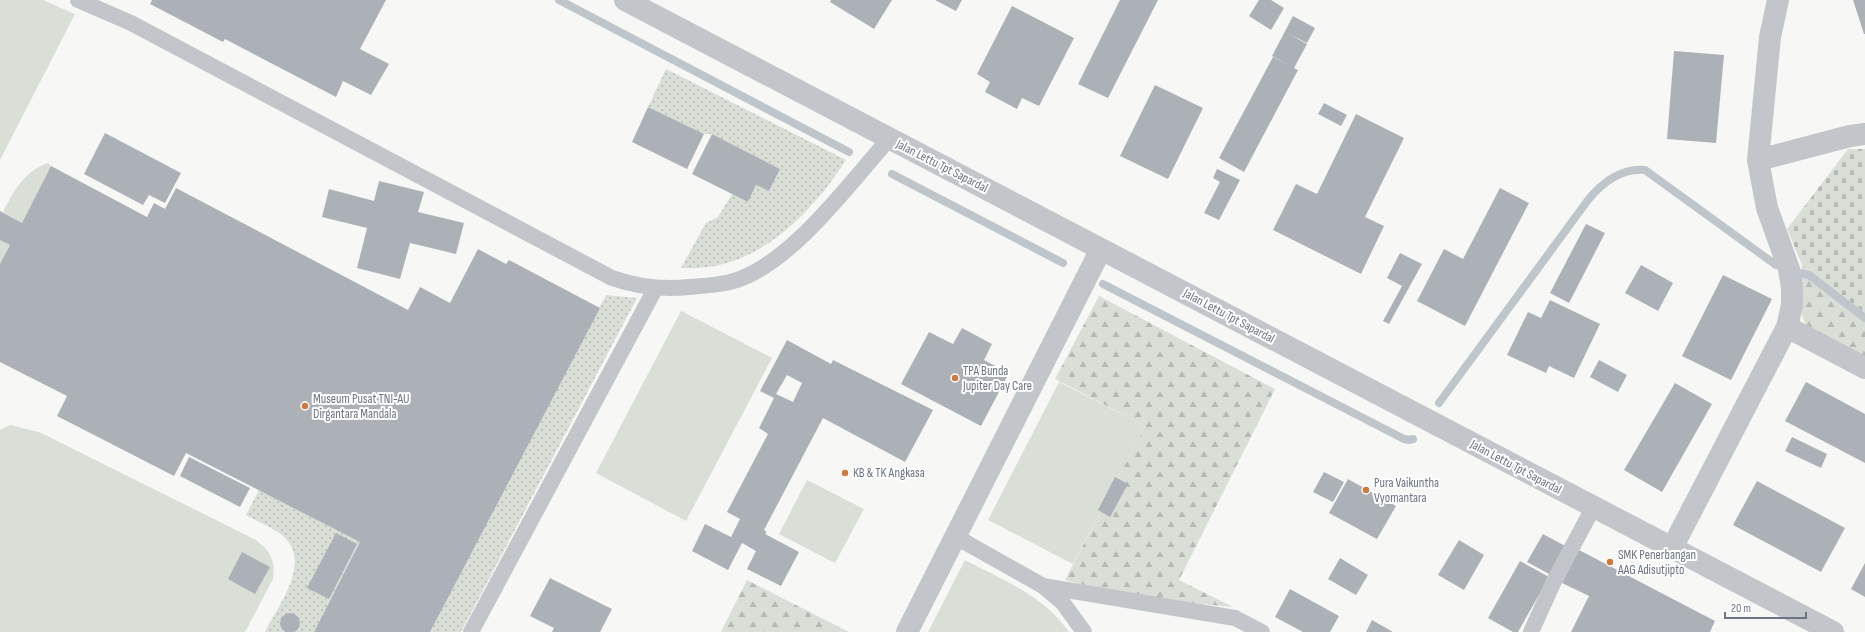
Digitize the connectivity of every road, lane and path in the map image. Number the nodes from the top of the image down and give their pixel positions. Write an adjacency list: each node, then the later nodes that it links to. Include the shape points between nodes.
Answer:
1 (78, 0): 8 (lane, via 138,26 612,278)
2 (625, 0): 5 (street, Jalan Lettu Tpt Sapardal)
3 (1778, 0): 6 (street, via 1770,37)
4 (1865, 134): 6 (street)
5 (889, 139): 7 (street, Jalan Lettu Tpt Sapardal); 8 (lane, via 811,227 793,244 757,270 737,280 717,284)
6 (1758, 160): 9 (street, via 1767,208 1789,269 1792,305)
7 (1101, 249): 11 (street, Jalan Lettu Tpt Sapardal); 12 (street)
8 (655, 289): 15 (lane)
9 (1787, 327): 10 (street); 13 (street)
10 (1865, 368)
11 (1593, 508): 13 (street, Jalan Lettu Tpt Sapardal); 19 (lane, via 1554,580)
12 (956, 537): 14 (lane); 16 (street)
13 (1672, 548): 20 (street, Jalan Lettu Tpt Sapardal)
14 (1043, 586): 17 (lane, via 1063,603); 18 (lane, via 1235,618)
15 (471, 632)
16 (907, 632)
17 (1084, 632)
18 (1262, 632)
19 (1531, 632)
20 (1832, 632)

